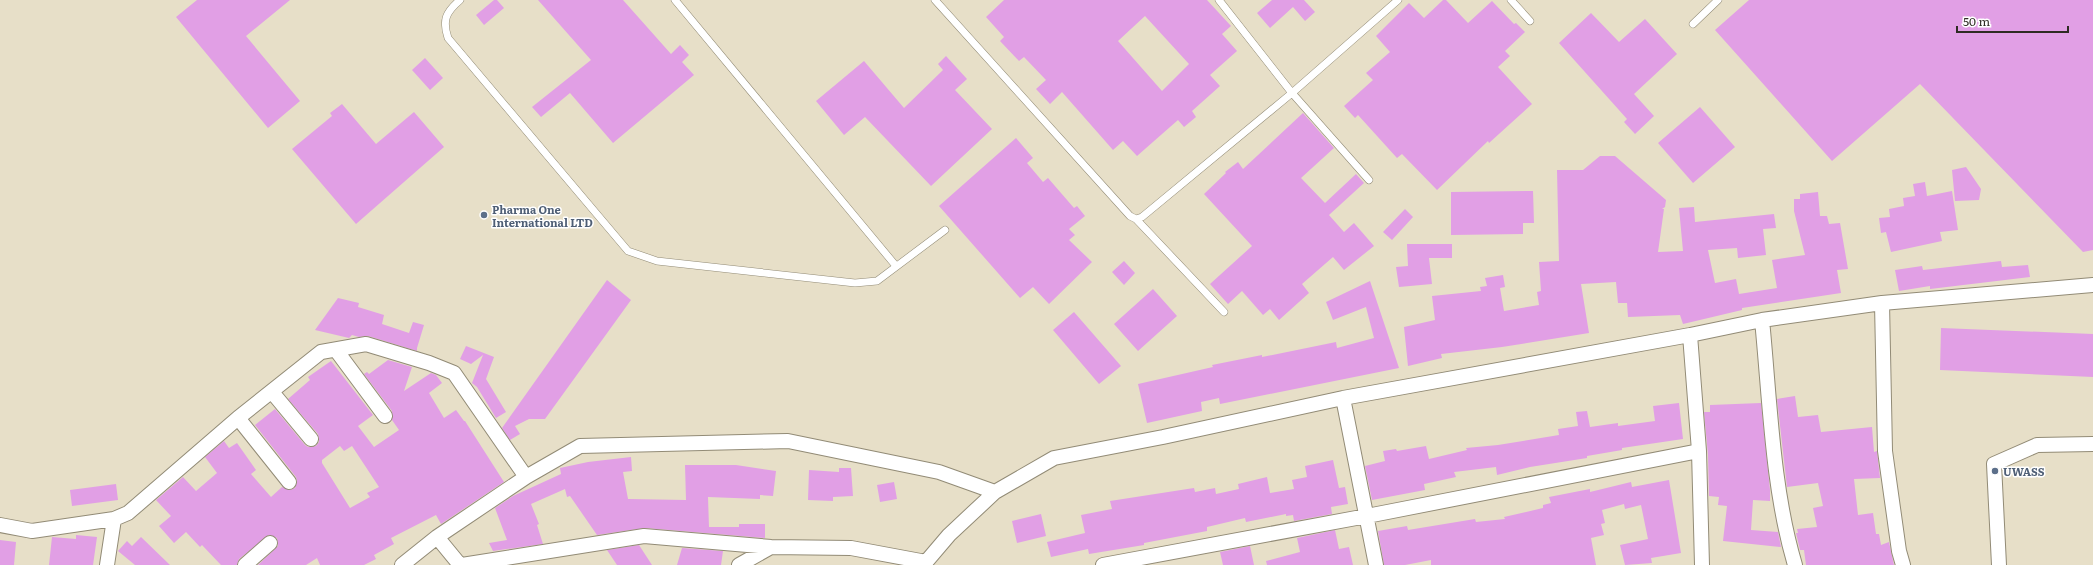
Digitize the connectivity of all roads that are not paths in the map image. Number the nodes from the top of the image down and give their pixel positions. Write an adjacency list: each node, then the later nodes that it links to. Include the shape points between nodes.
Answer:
1 (460, 0): 14 (lane, via 448,10 444,27 448,38 628,250 657,261 855,283 877,281)
2 (675, 0): 14 (lane)
3 (935, 0): 12 (lane, via 1130,216)
4 (1219, 0): 10 (lane)
5 (1398, 0): 10 (lane)
6 (1511, 0): 8 (lane)
7 (1718, 0): 9 (lane)
8 (1530, 21)
9 (1693, 24)
10 (1292, 94): 11 (lane); 12 (lane, via 1142,218)
11 (1369, 180)
12 (1136, 219): 17 (lane)
13 (945, 230): 14 (lane)
14 (896, 266)
15 (2093, 285): 16 (street)
16 (1882, 303): 18 (street); 47 (street, via 1884,451)
17 (1224, 312)
18 (1762, 320): 19 (street); 46 (street, via 1778,492 1786,537)
19 (1690, 335): 22 (street); 27 (street)
20 (336, 350): 21 (street, via 321,352); 23 (street); 28 (street, via 366,344 454,373)
21 (272, 392): 24 (street); 25 (street)
22 (1343, 398): 30 (street, via 1054,458); 31 (street)
23 (385, 416)
24 (238, 418): 29 (street); 32 (street, via 128,513)
25 (311, 439)
26 (2093, 444): 48 (street, via 2038,445 1994,464)
27 (1699, 451): 31 (street); 38 (street)
28 (526, 477): 30 (street, via 580,446 788,441 939,472); 34 (street)
29 (290, 482)
30 (995, 492): 37 (street, via 949,535)
31 (1367, 516): 44 (street); 45 (street)
32 (114, 519): 33 (street, via 32,531); 39 (street)
33 (0, 525)
34 (437, 537): 41 (street); 42 (street)
35 (270, 543): 40 (street)
36 (771, 547): 37 (street, via 850,548); 42 (street, via 644,536); 43 (street)
37 (930, 563)
38 (1698, 564)
39 (107, 565)
40 (245, 565)
41 (402, 565)
42 (461, 565)
43 (740, 565)
44 (1103, 565)
45 (1376, 565)
46 (1795, 565)
47 (1903, 565)
48 (1999, 565)

